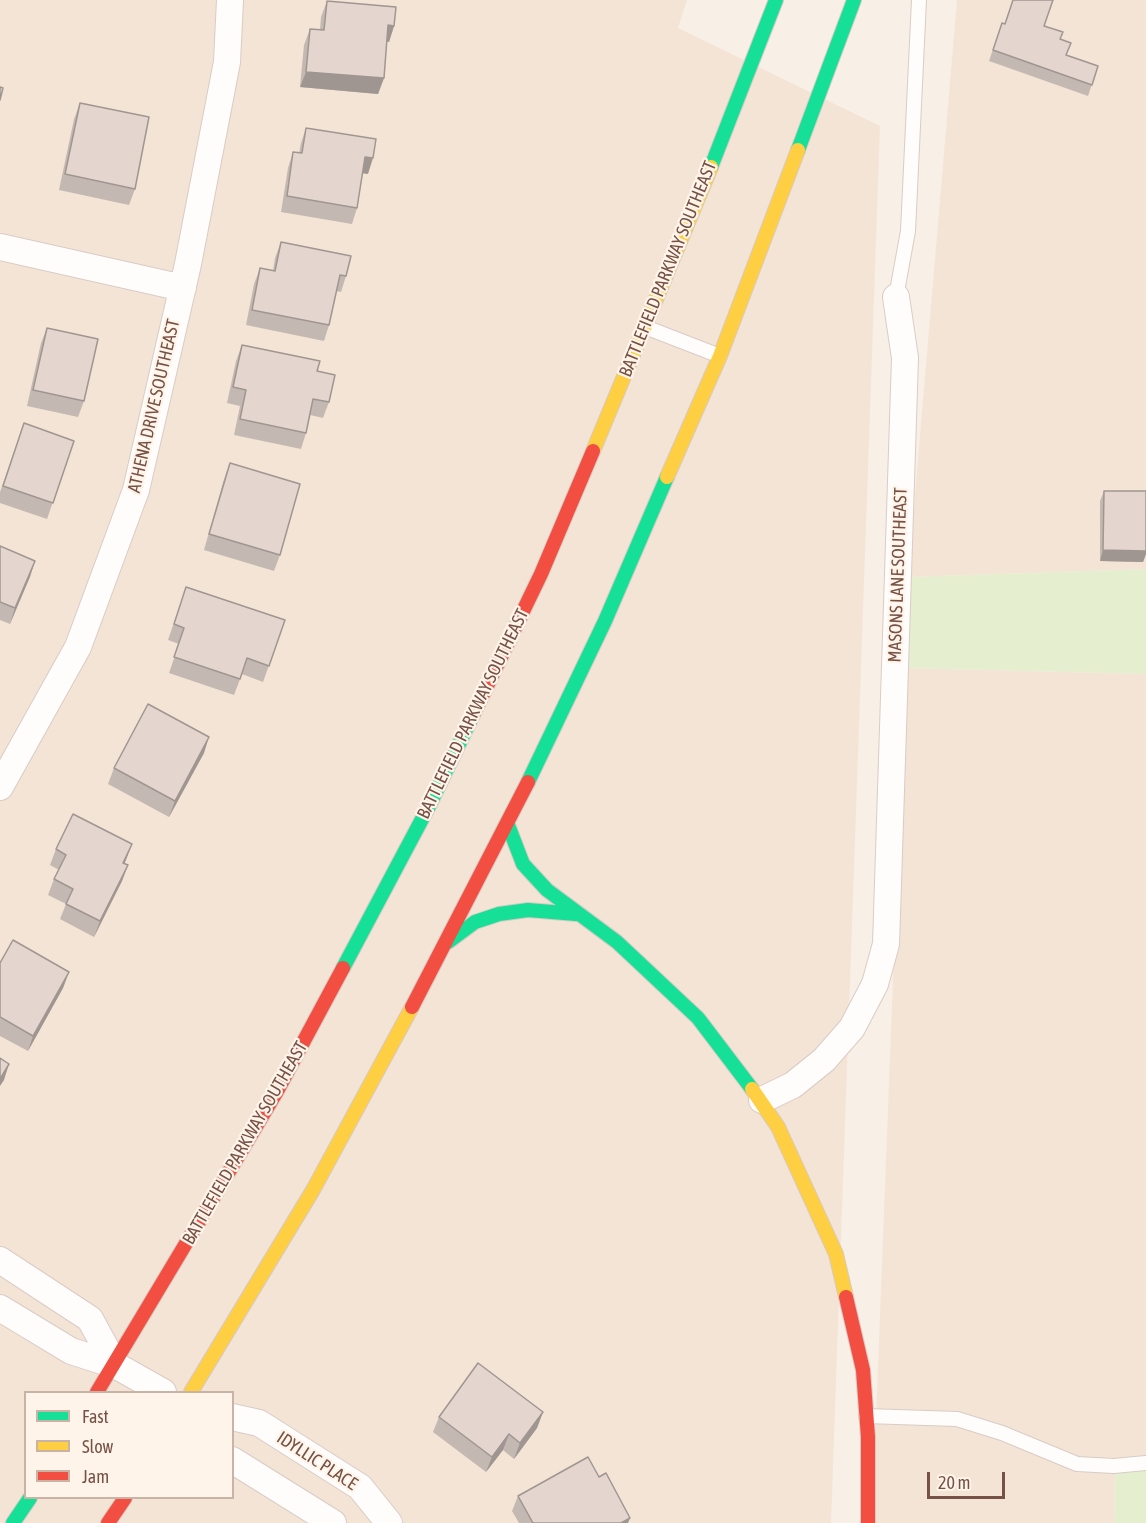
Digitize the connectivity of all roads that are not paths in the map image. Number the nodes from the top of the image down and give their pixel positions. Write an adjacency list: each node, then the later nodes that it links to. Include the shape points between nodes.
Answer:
1 (230, 0): 6 (street, ATHENA DRIVE SOUTHEAST, via 227,62)
2 (776, 0): 8 (main road, BATTLEFIELD PARKWAY SOUTHEAST)
3 (854, 0): 9 (main road)
4 (919, 0): 7 (lane, MASONS LANE SOUTHEAST, via 908,231)
5 (0, 247): 6 (street)
6 (183, 288): 10 (street, ATHENA DRIVE SOUTHEAST, via 128,513 78,646)
7 (896, 297): 14 (street, MASONS LANE SOUTHEAST, via 905,358 886,944 875,984 852,1028 824,1060 793,1085)
8 (645, 327): 9 (lane); 17 (main road, BATTLEFIELD PARKWAY SOUTHEAST, via 541,574 429,806 276,1093)
9 (720, 356): 11 (main road, via 605,621)
10 (0, 787)
11 (508, 825): 12 (main road, via 523,864); 13 (main road)
12 (576, 914): 13 (main road, via 528,910 499,914 475,922); 14 (main road, via 616,942 698,1018)
13 (448, 942): 20 (main road, via 313,1190)
14 (762, 1100): 21 (main road, via 800,1172 836,1254 862,1370)
15 (0, 1260): 17 (street, via 90,1319)
16 (0, 1308): 17 (street, via 71,1351)
17 (115, 1365): 18 (main road, BATTLEFIELD PARKWAY SOUTHEAST); 19 (street)
18 (98, 1391)
19 (162, 1391)
20 (192, 1391)
21 (866, 1416): 24 (lane, via 957,1419 1077,1464 1114,1466); 31 (main road)
22 (234, 1417): 30 (street, IDYLLIC PLACE, via 259,1423 360,1487)
23 (234, 1461): 29 (street)
24 (1146, 1462)
25 (29, 1499): 27 (main road)
26 (124, 1499): 28 (main road)
27 (13, 1523)
28 (108, 1523)
29 (333, 1523)
30 (388, 1523)
31 (868, 1523)

